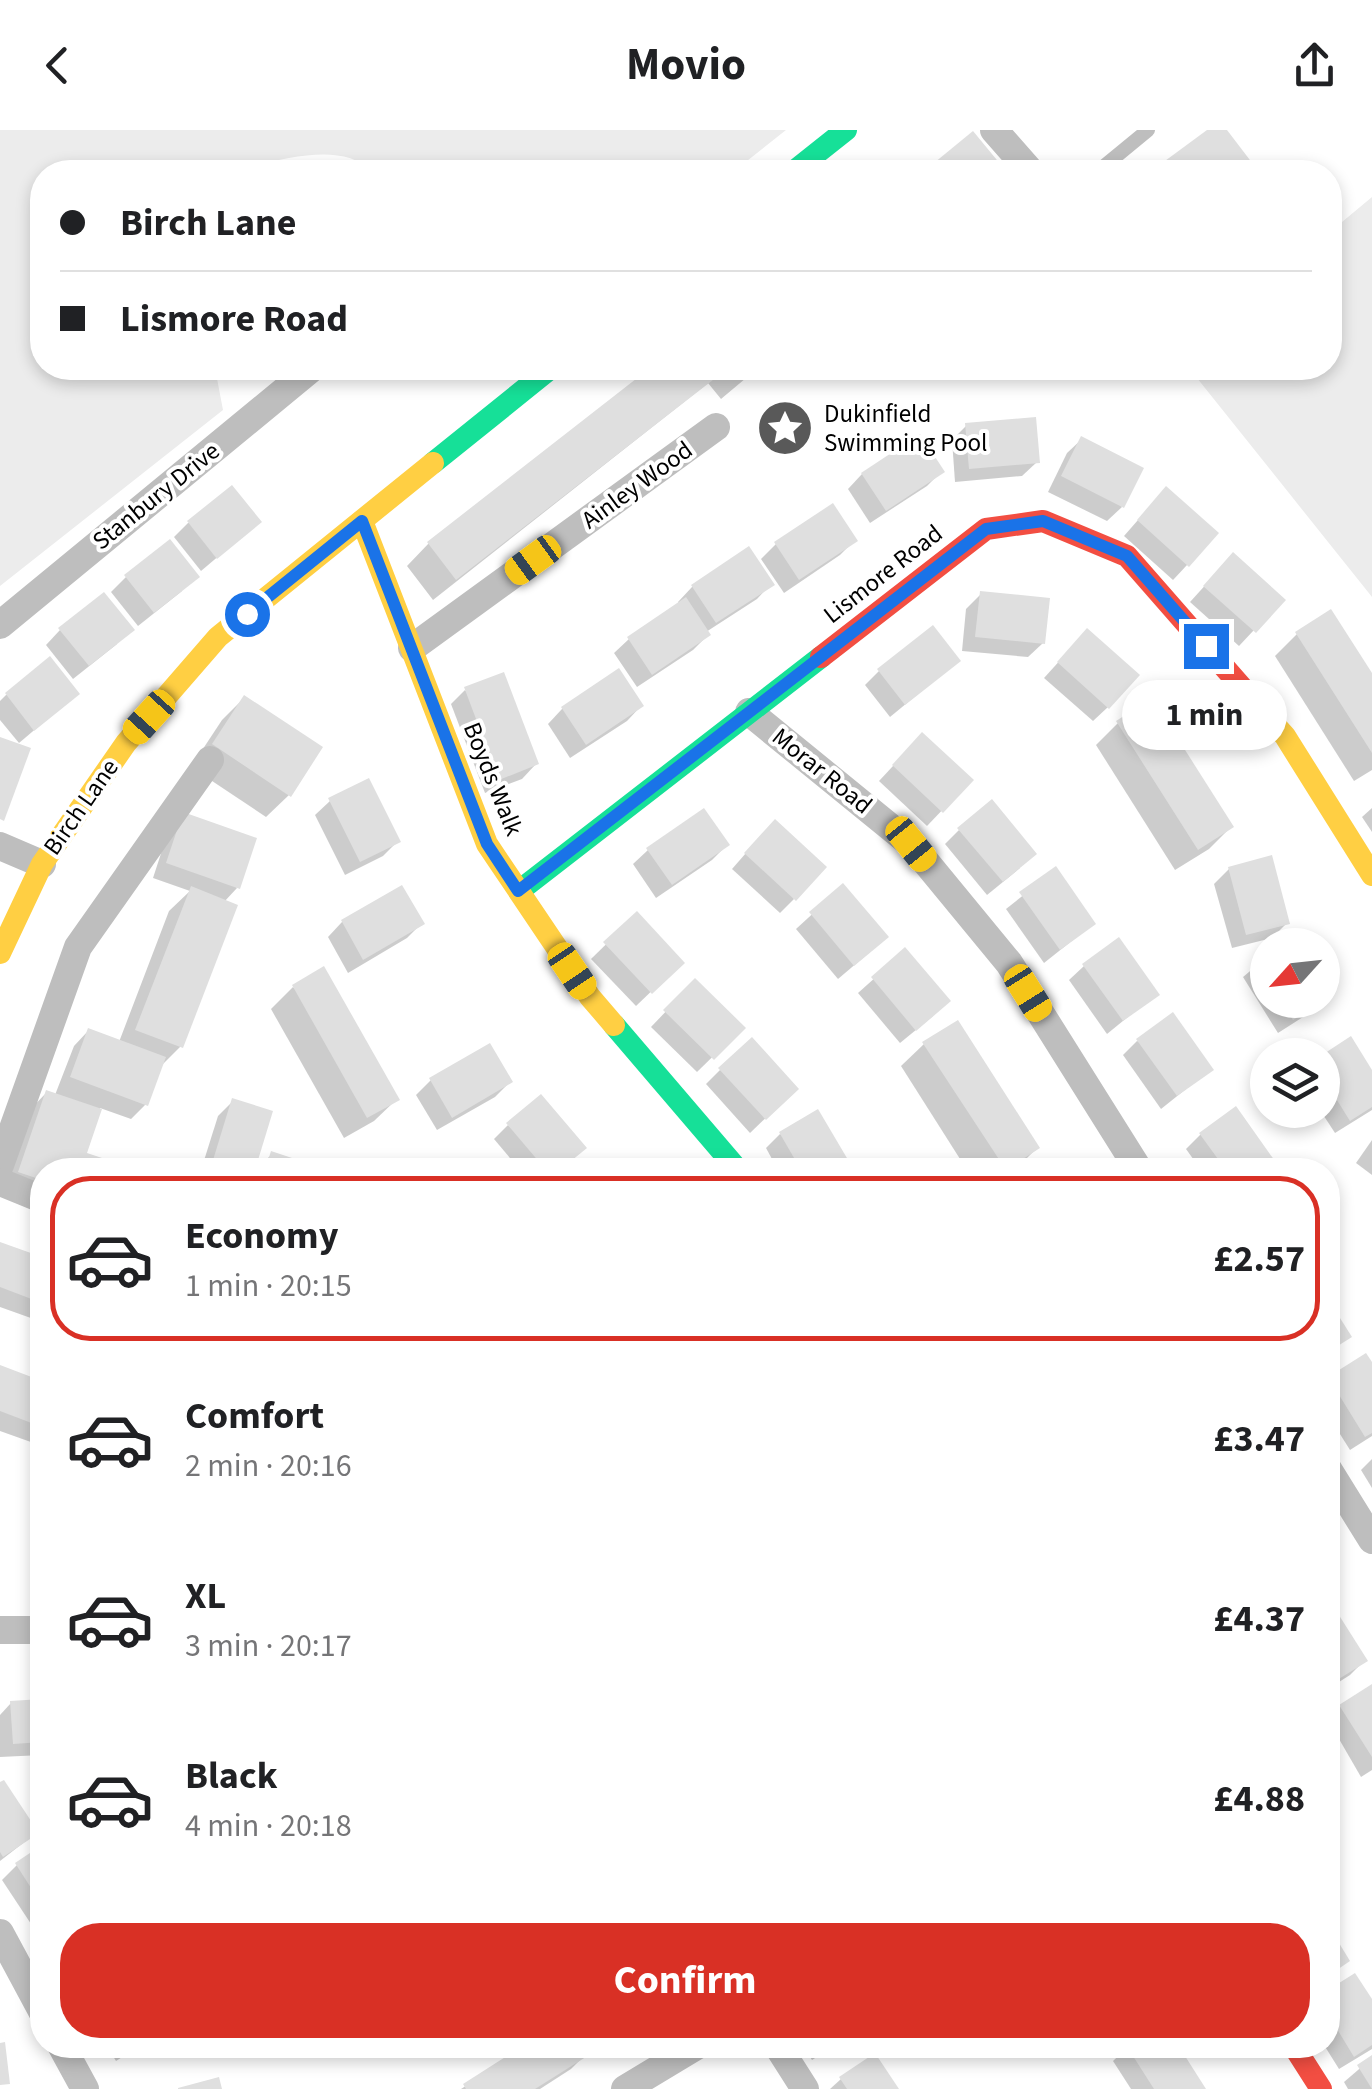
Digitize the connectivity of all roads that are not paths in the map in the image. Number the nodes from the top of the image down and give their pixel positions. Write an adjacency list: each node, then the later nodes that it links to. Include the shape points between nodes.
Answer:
1 (846, 130): 4 (street)
2 (994, 130): 5 (street)
3 (1148, 130): 6 (lane)
4 (808, 160)
5 (1020, 160)
6 (1111, 160)
7 (297, 380): 11 (street, Stanbury Drive)
8 (535, 380): 10 (street, Birch Lane)
9 (716, 428): 12 (street, Ainley Wood)
10 (362, 521): 12 (street, Boyds Walk); 16 (street, Birch Lane, via 218,638 126,743)
11 (0, 624)
12 (412, 648): 18 (street, Boyds Walk, via 487,844)
13 (749, 712): 17 (street, Lismore Road, via 986,529 1043,521 1127,556 1284,736); 18 (street, Lismore Road); 21 (street, Morar Road, via 911,844 1009,964)
14 (210, 760): 22 (street, via 78,947)
15 (0, 846): 16 (street)
16 (42, 864): 19 (street, Birch Lane)
17 (1372, 875)
18 (518, 891): 20 (street, Boyds Walk, via 590,998)
19 (0, 953)
20 (728, 1158)
21 (1131, 1158)
22 (0, 1165)
23 (0, 1182): 24 (street)
24 (30, 1193)
25 (1340, 1488): 26 (street)
26 (1372, 1540)
27 (0, 1630): 28 (street)
28 (30, 1630)
29 (0, 1933): 30 (street)
30 (30, 1989)
31 (68, 2058): 35 (street)
32 (676, 2058): 36 (street)
33 (785, 2058): 37 (street)
34 (1301, 2058): 38 (street)
35 (85, 2089)
36 (625, 2089)
37 (805, 2089)
38 (1321, 2089)

